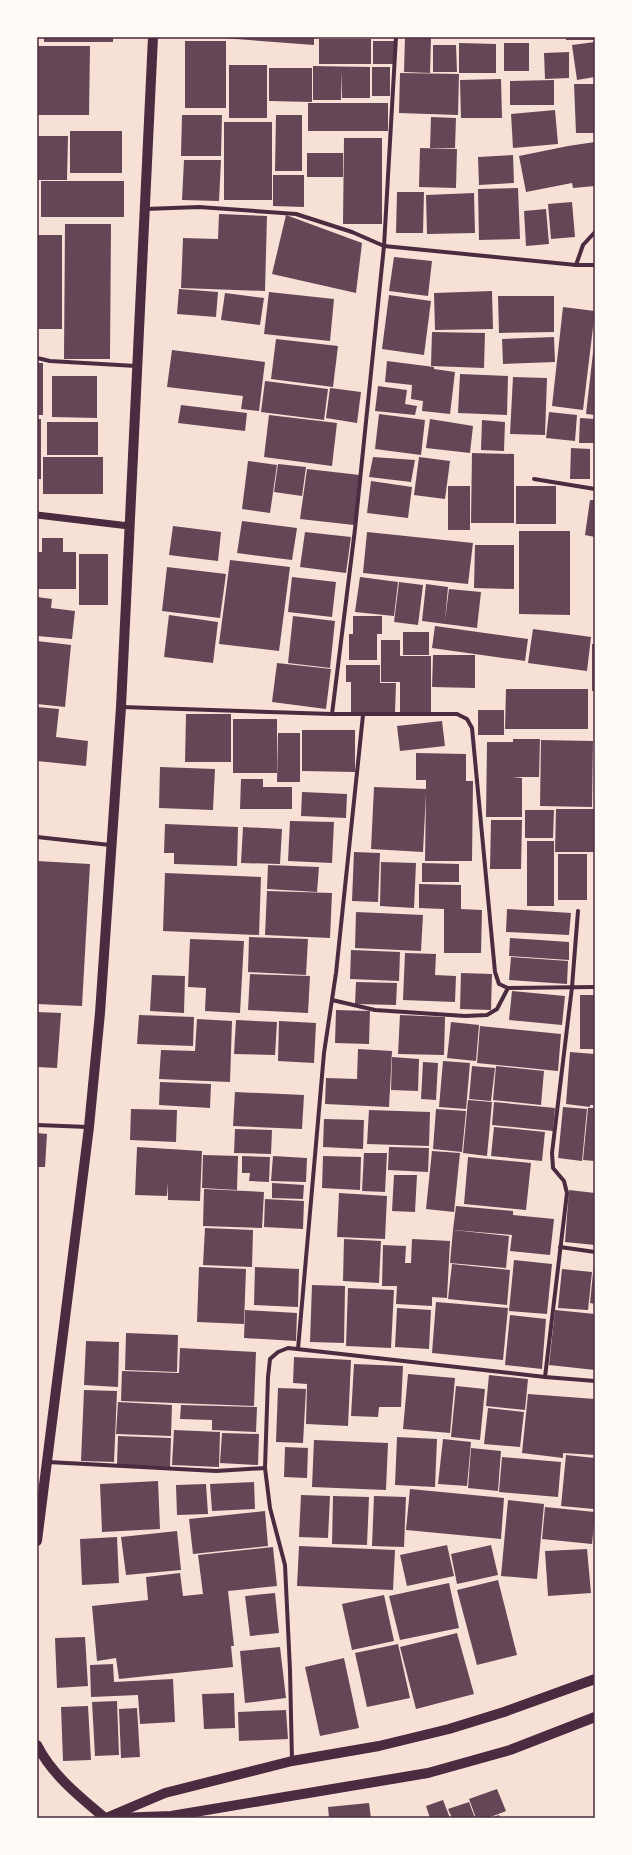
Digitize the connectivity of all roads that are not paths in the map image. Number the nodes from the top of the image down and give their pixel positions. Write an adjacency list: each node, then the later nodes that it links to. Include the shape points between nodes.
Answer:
1 (153, 37): 3 (main road)
2 (396, 37): 5 (street)
3 (145, 209): 5 (street, via 199,207 296,214 352,232); 9 (main road)
4 (595, 232): 6 (street, via 583,245)
5 (384, 246): 6 (street); 15 (street, via 355,529)
6 (576, 265): 7 (street)
7 (595, 265)
8 (37, 358): 9 (street)
9 (137, 366): 13 (main road)
10 (534, 478): 11 (street)
11 (595, 488)
12 (37, 515): 13 (street)
13 (129, 526): 14 (main road)
14 (121, 707): 15 (street); 18 (main road)
15 (332, 714): 16 (street)
16 (363, 715): 21 (street, via 458,714 467,719 473,736 495,972 499,984); 23 (street)
17 (37, 837): 18 (street)
18 (112, 845): 25 (main road)
19 (578, 911): 22 (street)
20 (595, 987): 22 (street)
21 (508, 988): 22 (street); 23 (street, via 497,1009 487,1015 375,1010)
22 (572, 988): 26 (street, via 552,1152 553,1168 564,1181 567,1193)
23 (332, 1000): 28 (street, via 324,1053)
24 (37, 1126): 25 (street)
25 (89, 1127): 31 (main road)
26 (560, 1247): 27 (street); 29 (street)
27 (595, 1252)
28 (298, 1349): 29 (street); 32 (street, via 288,1348 270,1359)
29 (545, 1377): 30 (street)
30 (595, 1381)
31 (48, 1462): 32 (street, via 216,1471); 33 (main road)
32 (264, 1468): 38 (street, via 270,1508 285,1565)
33 (38, 1521): 34 (main road)
34 (37, 1541)
35 (595, 1679): 38 (main road, via 449,1729 379,1746)
36 (595, 1717): 40 (main road, via 510,1750 428,1773 171,1816)
37 (37, 1745): 39 (main road, via 69,1788)
38 (292, 1761): 39 (main road, via 165,1793)
39 (105, 1818)
40 (116, 1818)

